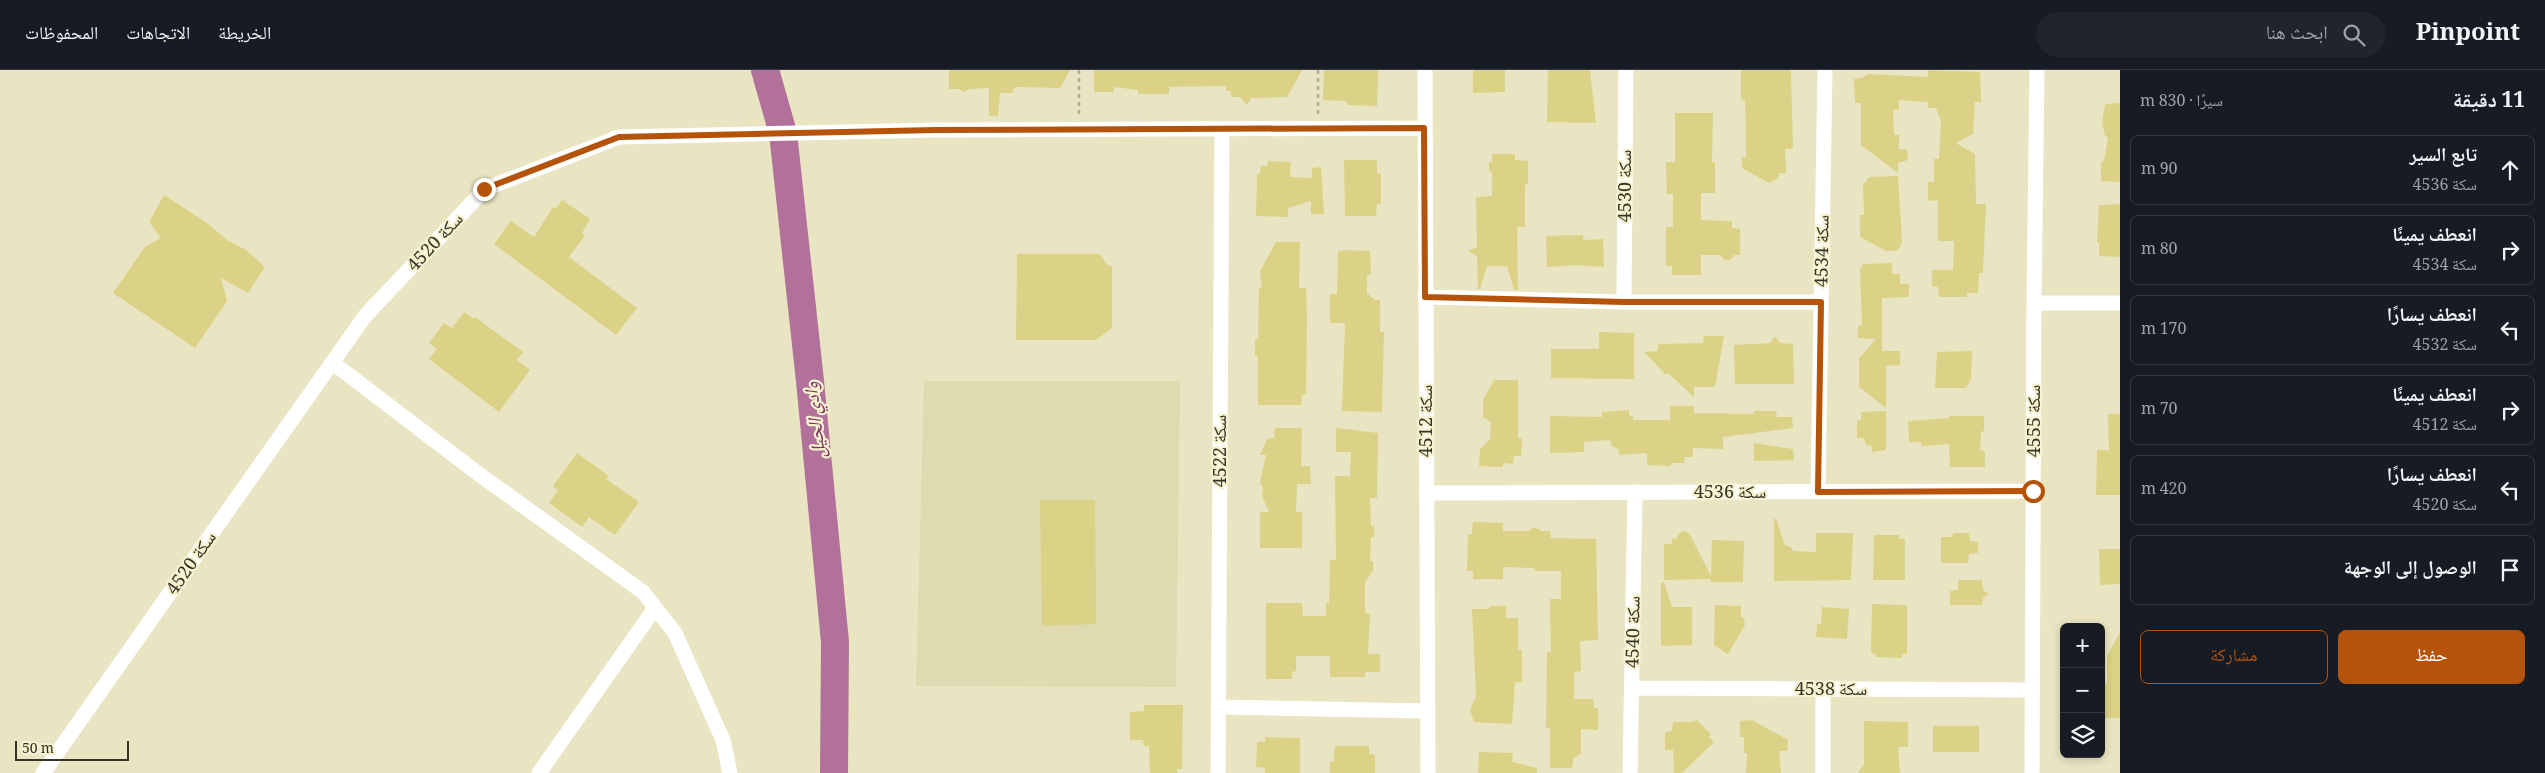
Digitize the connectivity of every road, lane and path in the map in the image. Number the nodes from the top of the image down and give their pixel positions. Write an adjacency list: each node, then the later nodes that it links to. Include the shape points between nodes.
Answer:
1 (1079, 70): 9 (path)
2 (1318, 70): 7 (path)
3 (1425, 70): 8 (street, سكة 4512)
4 (1626, 70): 12 (street, سكة 4530)
5 (1825, 70): 13 (street, سكة 4534)
6 (2037, 70): 14 (street, سكة 4555)
7 (1318, 128): 8 (street, سكة 4520); 10 (street, سكة 4520)
8 (1424, 128): 11 (street, سكة 4512)
9 (1079, 129): 10 (street, سكة 4520); 16 (street, سكة 4520, via 619,137 484,189 365,316)
10 (1222, 129): 25 (street, سكة 4522)
11 (1425, 297): 12 (street); 20 (street, سكة 4512)
12 (1624, 302): 13 (street)
13 (1821, 302): 19 (street, سكة 4534)
14 (2034, 303): 15 (street); 17 (street, سكة 4555)
15 (2120, 304)
16 (332, 362): 21 (street, via 480,475 642,592); 27 (street, سكة 4520)
17 (2033, 491): 19 (street, سكة 4536); 24 (street, سكة 4555)
18 (1635, 492): 19 (street, سكة 4536); 20 (street, سكة 4536); 22 (street, سكة 4540)
19 (1818, 492)
20 (1426, 493): 26 (street, سكة 4512)
21 (656, 608): 28 (street); 29 (street, via 675,632 723,740)
22 (1632, 688): 23 (street, سكة 4538); 32 (street, سكة 4540)
23 (1823, 689): 24 (street, سكة 4538); 33 (street)
24 (2031, 690): 34 (street, سكة 4555)
25 (1218, 708): 26 (street); 30 (street, سكة 4522)
26 (1427, 711): 31 (street, سكة 4512)
27 (43, 773)
28 (539, 773)
29 (730, 773)
30 (1218, 773)
31 (1428, 773)
32 (1630, 773)
33 (1823, 773)
34 (2032, 773)

